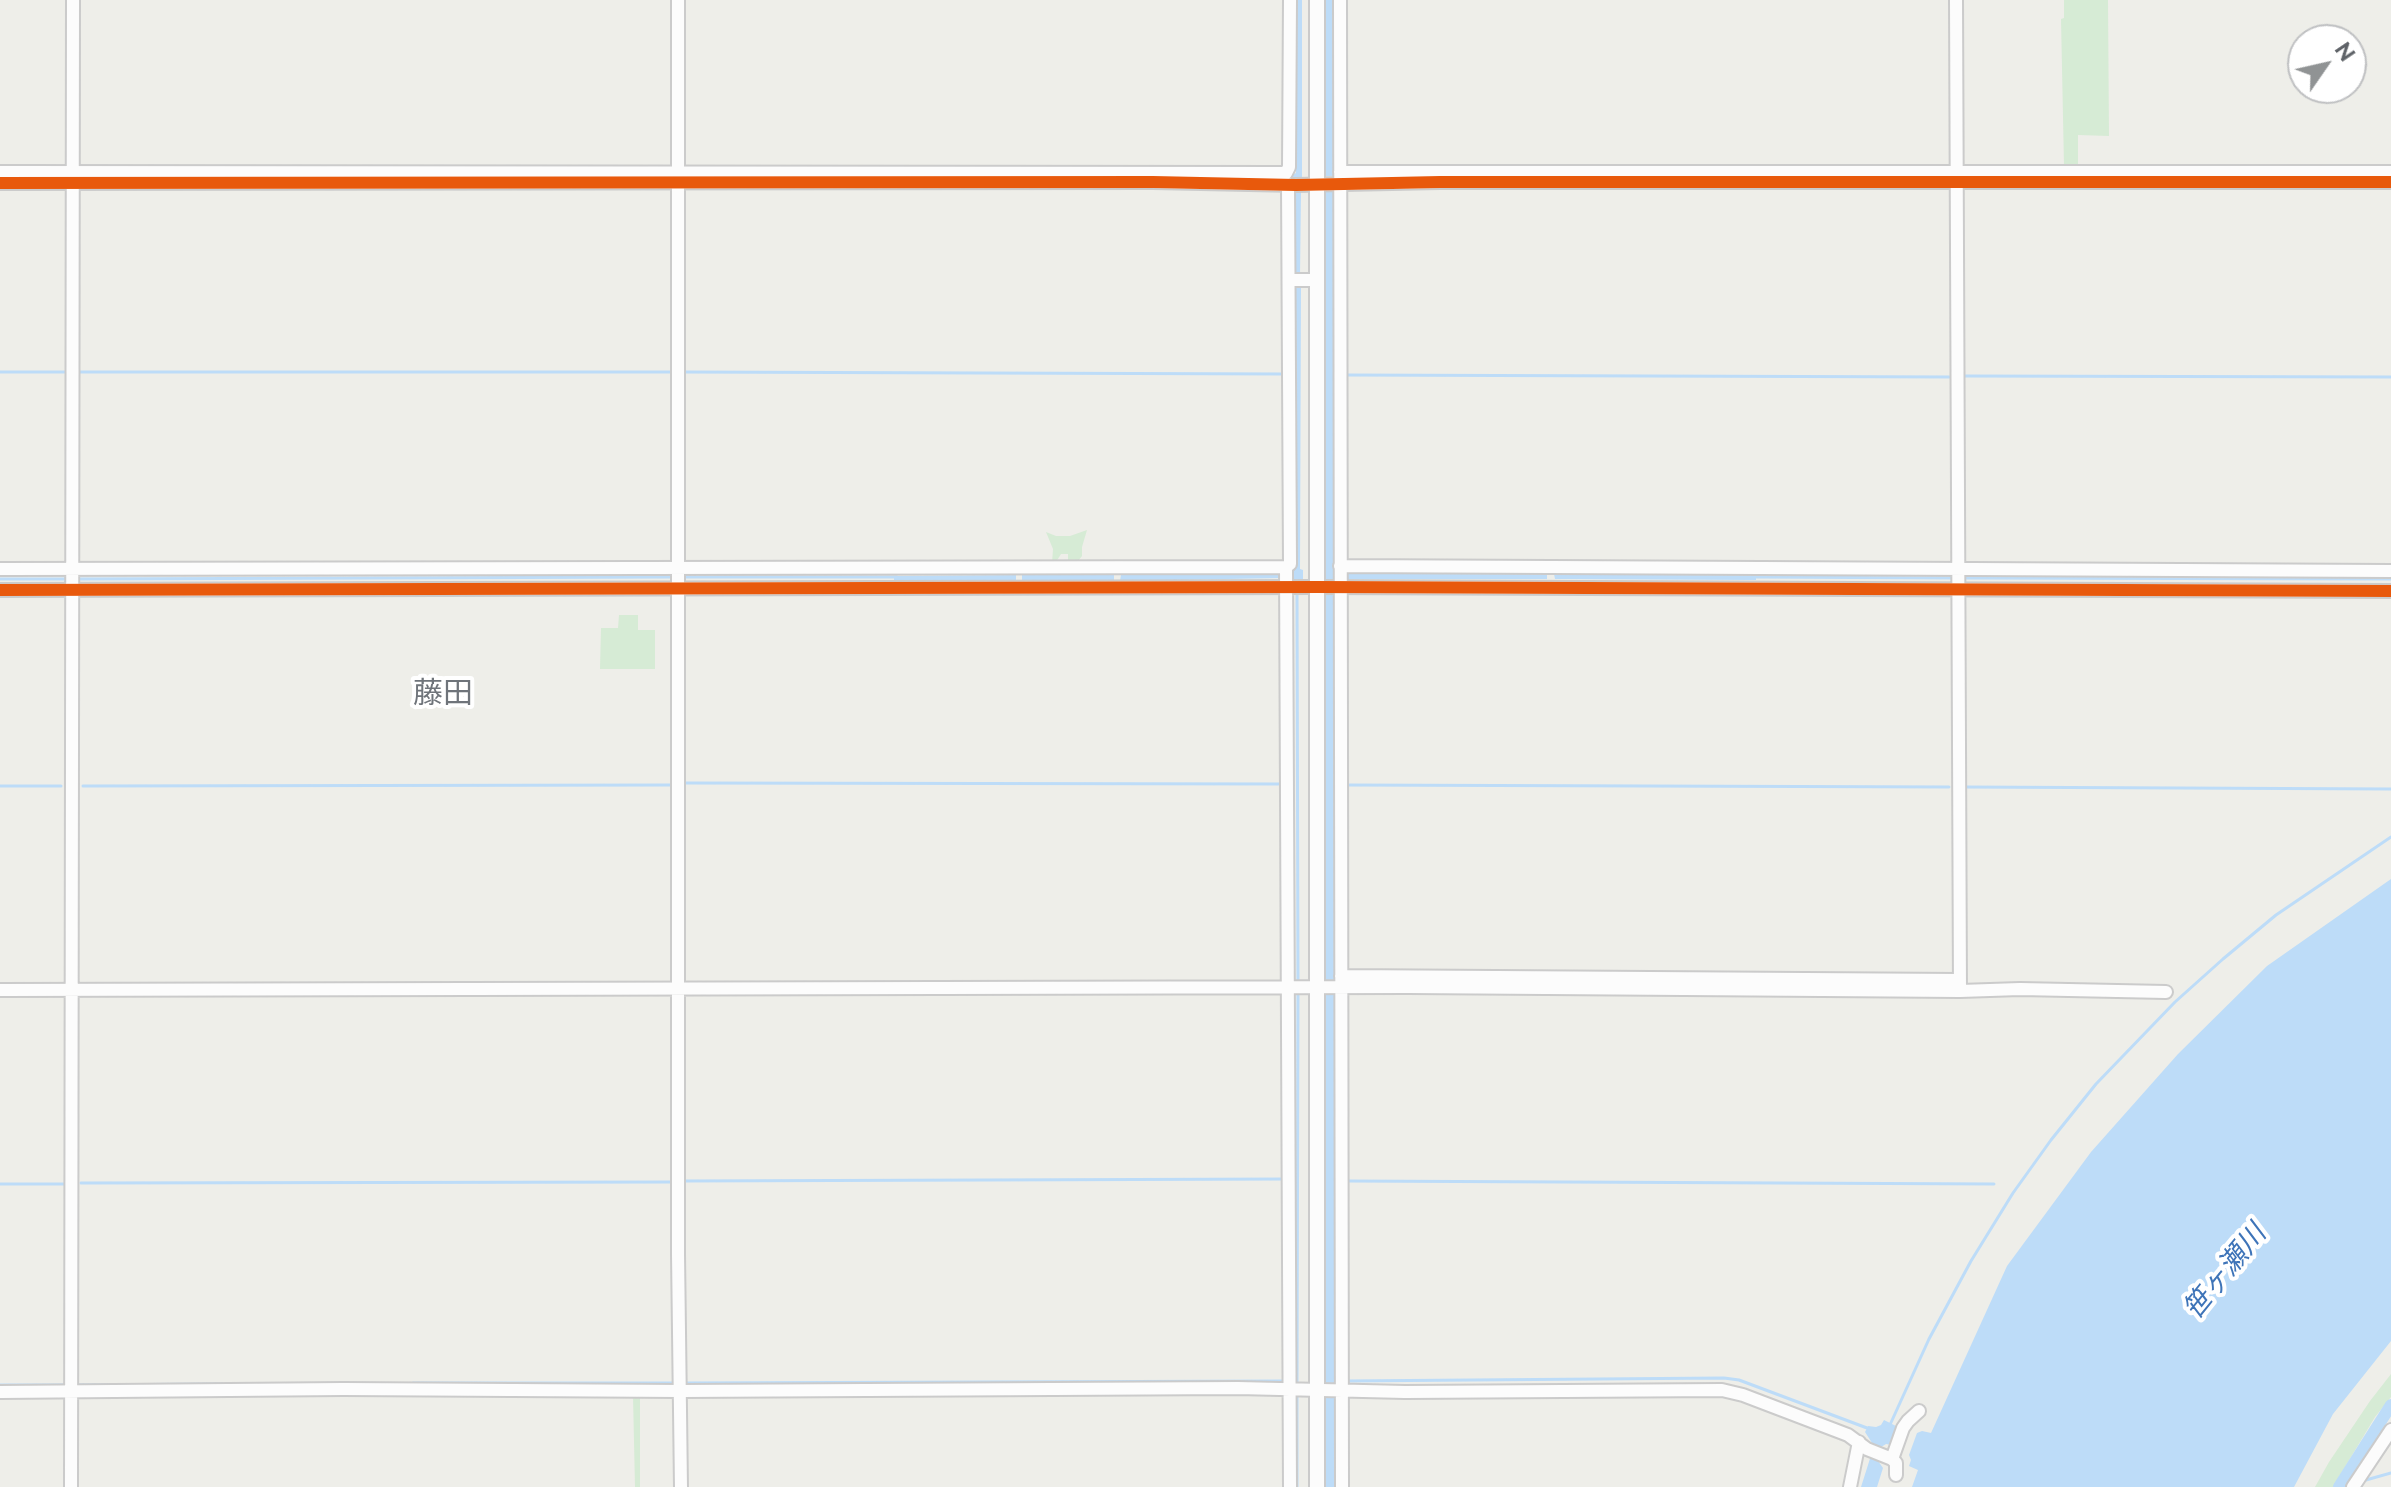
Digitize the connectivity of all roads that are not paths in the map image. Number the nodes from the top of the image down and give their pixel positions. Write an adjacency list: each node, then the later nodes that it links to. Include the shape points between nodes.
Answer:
1 (73, 0): 9 (street)
2 (678, 0): 10 (street)
3 (1290, 0): 12 (street, via 1289,167)
4 (1317, 0): 12 (street)
5 (1340, 0): 12 (street)
6 (1956, 0): 11 (street)
7 (0, 172): 9 (street)
8 (2391, 172): 11 (street)
9 (73, 177): 10 (street); 14 (street); 22 (street)
10 (678, 177): 12 (street); 19 (street)
11 (1957, 177): 12 (street, via 1440,176); 13 (street); 21 (street)
12 (1308, 181): 15 (street); 15 (street); 23 (street)
13 (2391, 182)
14 (0, 183)
15 (1301, 280): 23 (street); 23 (street, via 1290,564)
16 (0, 569): 22 (street)
17 (2391, 571): 21 (street)
18 (1550, 576): 20 (street); 20 (street); 23 (street); 23 (street)
19 (678, 578): 22 (street); 22 (street); 23 (street); 23 (street); 26 (street)
20 (1760, 578): 21 (street); 21 (street)
21 (1958, 578): 25 (street); 28 (street)
22 (74, 580): 24 (street); 29 (street)
23 (1313, 581): 27 (street); 27 (street); 27 (street, via 1288,784)
24 (0, 590)
25 (2391, 591)
26 (677, 985): 27 (street); 29 (street); 32 (street)
27 (1312, 985): 28 (street); 34 (street); 34 (street); 34 (street, via 1289,1179)
28 (1960, 985): 31 (street)
29 (72, 987): 30 (street); 33 (street)
30 (0, 990)
31 (2166, 992)
32 (681, 1385): 33 (street); 34 (street); 42 (street)
33 (72, 1387): 35 (street); 41 (street)
34 (1309, 1388): 38 (street, via 1722,1390 1848,1435); 43 (street); 44 (street); 45 (street)
35 (0, 1392)
36 (1919, 1411): 39 (street, via 1903,1428)
37 (2391, 1430): 47 (street)
38 (1868, 1448): 39 (street); 46 (street)
39 (1892, 1459): 40 (street)
40 (1896, 1475)
41 (71, 1487)
42 (681, 1487)
43 (1290, 1487)
44 (1317, 1487)
45 (1342, 1487)
46 (1850, 1487)
47 (2353, 1487)

